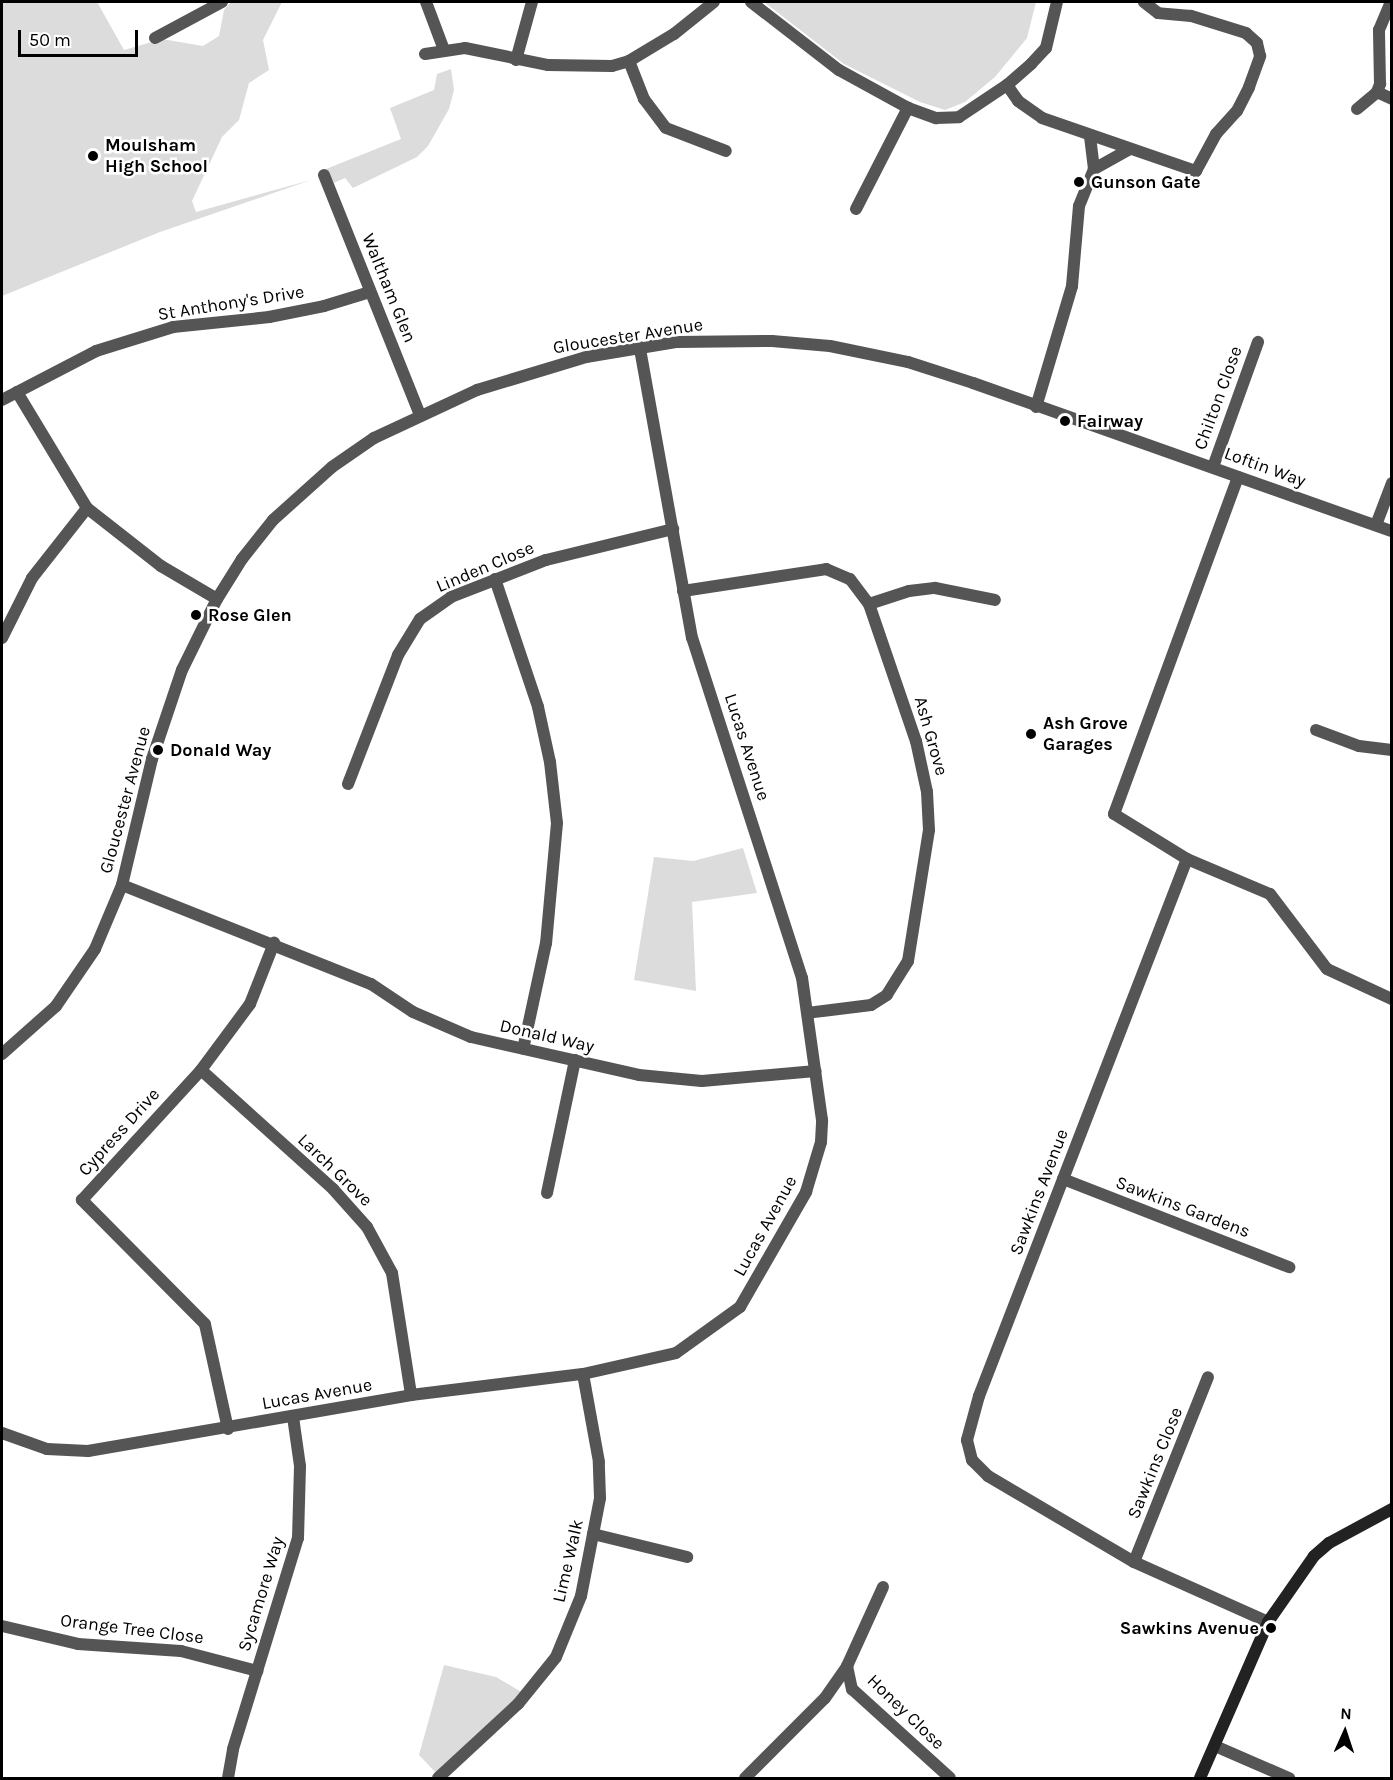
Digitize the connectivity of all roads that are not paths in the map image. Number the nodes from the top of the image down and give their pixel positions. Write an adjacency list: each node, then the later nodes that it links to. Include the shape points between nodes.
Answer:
1 (222, 2): 9 (street)
2 (426, 2): 10 (street)
3 (532, 2): 12 (street)
4 (714, 2): 13 (street, via 674,34)
5 (751, 2): 17 (street, via 839,70)
6 (1057, 2): 14 (street, via 1046,48)
7 (1144, 2): 20 (street, via 1158,13 1191,16 1246,33 1257,43 1260,56 1237,111 1216,134 1196,171)
8 (1391, 2): 15 (street, via 1379,30)
9 (155, 38)
10 (444, 50): 11 (street); 12 (street, via 465,48)
11 (425, 54)
12 (516, 60): 13 (street, via 583,68)
13 (629, 61): 21 (street, via 644,99 666,128)
14 (1007, 85): 17 (street, via 959,117 936,118); 19 (street, via 1018,101 1042,118)
15 (1377, 92): 16 (street); 18 (street)
16 (1392, 99)
17 (908, 108): 24 (street)
18 (1357, 109)
19 (1090, 135): 20 (street); 22 (street)
20 (1128, 150): 22 (street)
21 (726, 151)
22 (1094, 169): 30 (street, via 1078,206 1067,308)
23 (324, 175): 25 (street, Waltham Glen)
24 (856, 210)
25 (370, 291): 28 (street, St Anthony's Drive, via 280,315 173,327 96,351); 31 (street, Waltham Glen)
26 (1258, 342): 33 (street, Chilton Close)
27 (640, 348): 30 (street, Gloucester Avenue, via 714,340 830,346 908,362); 31 (street, Gloucester Avenue, via 534,371); 38 (street, Lucas Avenue)
28 (16, 392): 29 (street, St Anthony's Drive); 36 (street)
29 (2, 400)
30 (1036, 407): 32 (street, Gloucester Avenue)
31 (420, 415): 42 (street, Gloucester Avenue, via 374,438 302,490 248,551)
32 (1126, 436): 33 (street, Loftin Way)
33 (1213, 467): 34 (street, Loftin Way)
34 (1238, 477): 37 (street, Loftin Way); 49 (street, via 1114,814)
35 (1392, 483): 37 (street)
36 (87, 508): 42 (street, via 161,566); 45 (street, via 32,578)
37 (1376, 525): 39 (street, Loftin Way)
38 (673, 529): 40 (street, Linden Close, via 611,541); 41 (street, Lucas Avenue)
39 (1392, 531)
40 (495, 579): 48 (street, Linden Close, via 451,597 420,619 398,655); 54 (street, via 538,707 557,823 546,943)
41 (683, 591): 44 (street, Ash Grove, via 826,569 850,579); 53 (street, Lucas Avenue, via 692,638 794,949)
42 (217, 599): 50 (street, Gloucester Avenue, via 182,670 152,759)
43 (995, 600): 44 (street, via 929,588)
44 (868, 604): 53 (street, Ash Grove, via 922,765 929,830 926,863 908,961 887,995 871,1005)
45 (2, 638)
46 (1316, 730): 47 (street, via 1359,746)
47 (1392, 750)
48 (348, 784)
49 (1187, 859): 52 (street, via 1270,894 1327,969); 59 (street, Sawkins Avenue)
50 (122, 885): 51 (street, Donald Way); 55 (street, Gloucester Avenue, via 95,949 74,981 33,1029)
51 (274, 943): 54 (street, Donald Way, via 371,984 413,1012 461,1033); 57 (street, Cypress Drive, via 250,1004)
52 (1392, 999)
53 (807, 1013): 58 (street, Lucas Avenue)
54 (523, 1049): 56 (street, Donald Way)
55 (2, 1054)
56 (575, 1060): 58 (street, Donald Way, via 639,1074 702,1081); 60 (street)
57 (201, 1070): 64 (street, Larch Grove, via 333,1189 368,1227 392,1273); 66 (street, Cypress Drive, via 82,1200 205,1324)
58 (816, 1071): 62 (street, Lucas Avenue, via 822,1120 813,1176 740,1307 676,1353)
59 (1063, 1179): 61 (street, Sawkins Gardens); 71 (street, Sawkins Avenue, via 979,1395 967,1440 972,1460 988,1476)
60 (547, 1192)
61 (1289, 1268)
62 (583, 1374): 64 (street, Lucas Avenue); 69 (street, Lime Walk, via 599,1462 600,1498)
63 (1209, 1377): 71 (street, Sawkins Close)
64 (411, 1395): 65 (street, Lucas Avenue)
65 (293, 1417): 66 (street, Lucas Avenue); 76 (street, Sycamore Way, via 300,1466 298,1538)
66 (228, 1429): 67 (street, Lucas Avenue, via 88,1451 47,1449)
67 (2, 1433)
68 (1392, 1509): 73 (main road, via 1329,1543 1314,1556)
69 (593, 1534): 70 (street); 79 (street, Lime Walk, via 581,1596 556,1657 518,1704)
70 (687, 1557)
71 (1134, 1562): 73 (street, Sawkins Avenue)
72 (883, 1587): 75 (street, Honey Close)
73 (1268, 1622): 77 (main road)
74 (2, 1626): 76 (street, Orange Tree Close, via 78,1644 181,1651)
75 (848, 1666): 80 (street, Honey Close, via 825,1698); 81 (street, Honey Close, via 852,1689)
76 (257, 1671): 78 (street, Sycamore Way)
77 (1215, 1746): 82 (main road); 83 (street)
78 (228, 1779)
79 (438, 1779)
80 (745, 1779)
81 (950, 1779)
82 (1200, 1779)
83 (1289, 1779)

